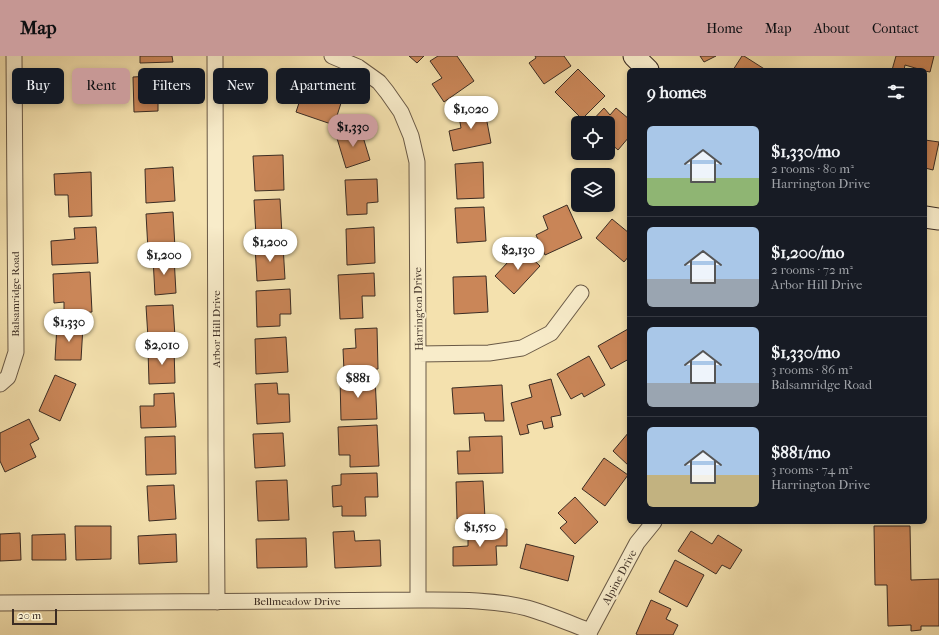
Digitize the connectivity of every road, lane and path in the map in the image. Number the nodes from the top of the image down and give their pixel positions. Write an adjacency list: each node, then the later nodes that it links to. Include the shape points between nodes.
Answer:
1 (14, 56): 10 (street, Balsamridge Road, via 16,352 8,377)
2 (216, 56): 13 (street, Arbor Hill Drive)
3 (332, 56): 9 (street, Harrington Drive, via 358,67 379,82 401,112 411,136 417,162)
4 (634, 56): 5 (street)
5 (646, 68)
6 (927, 217): 7 (street)
7 (939, 220)
8 (581, 293): 9 (street, via 552,333 522,348 489,353)
9 (418, 354): 12 (street, Harrington Drive)
10 (0, 384)
11 (652, 524): 15 (street, Alpine Drive, via 637,543)
12 (418, 600): 13 (street, Bellmeadow Drive); 15 (street, Bellmeadow Drive, via 483,600 526,608)
13 (218, 602): 14 (street, Bellmeadow Drive)
14 (0, 603)
15 (589, 633)

